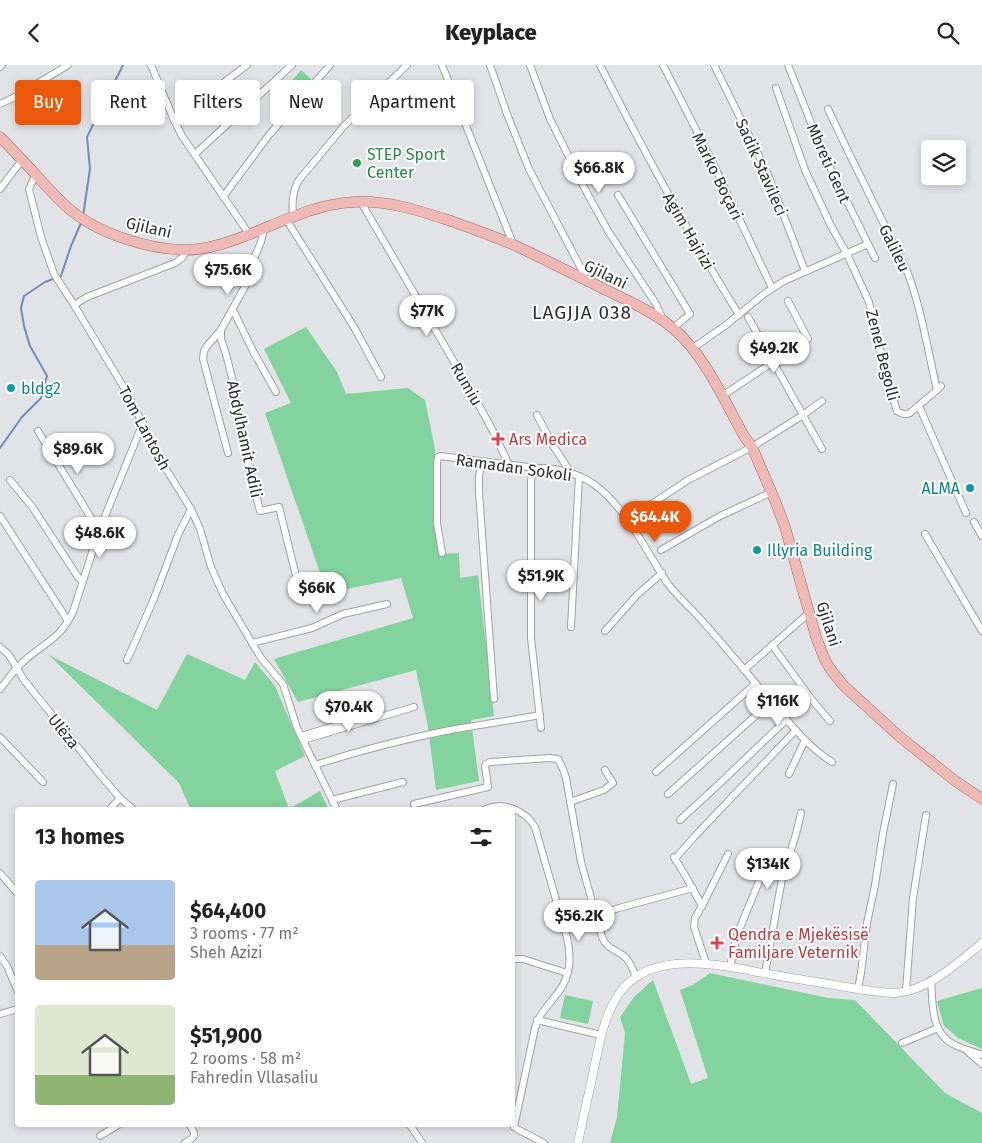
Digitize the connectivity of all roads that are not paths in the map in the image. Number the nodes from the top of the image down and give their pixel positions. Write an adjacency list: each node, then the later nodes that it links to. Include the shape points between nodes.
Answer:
1 (68, 65): 15 (street)
2 (151, 65): 17 (street)
3 (247, 65): 17 (street)
4 (292, 65): 19 (street)
5 (330, 65): 24 (street, via 278,123)
6 (407, 65): 26 (street, via 344,126 299,180 294,190)
7 (442, 65): 29 (street)
8 (490, 65): 35 (street, via 529,169)
9 (530, 65): 42 (street, via 550,119 587,193 656,304)
10 (600, 65): 40 (street, Agim Hajrizi, via 631,127)
11 (663, 65): 36 (street, Marko Boçari)
12 (714, 65): 34 (street, Sadik Stavileci, via 766,172)
13 (788, 65): 30 (street, Mbreti Gent, via 823,153)
14 (776, 88): 32 (street, Mbreti Gent, via 805,170)
15 (0, 104)
16 (828, 109): 48 (street, Galileu, via 907,271)
17 (174, 120): 19 (street)
18 (0, 137): 20 (main road, Gjilani)
19 (195, 154): 24 (street)
20 (22, 160): 21 (main road, Gjilani); 22 (street)
21 (36, 174): 31 (main road, Gjilani, via 86,221 129,241); 38 (street, Tom Lantosh, via 29,189 41,237 57,281)
22 (0, 189)
23 (618, 195): 43 (street, via 690,314)
24 (224, 197): 28 (street)
25 (361, 202): 26 (main road, Gjilani, via 327,205); 29 (main road, Gjilani, via 415,210); 61 (street, Rumiu, via 475,398)
26 (290, 218): 27 (main road, Gjilani); 47 (street)
27 (264, 228): 28 (main road, Gjilani); 39 (street, via 250,279)
28 (249, 234): 31 (main road, Gjilani)
29 (512, 244): 35 (main road, Gjilani)
30 (868, 244): 32 (street); 33 (street, Mbreti Gent)
31 (187, 250): 38 (street, via 175,263)
32 (847, 254): 34 (street); 52 (street, Zenel Begolli, via 869,302 897,411 906,414)
33 (875, 259)
34 (806, 271): 36 (street)
35 (588, 281): 42 (main road, Gjilani)
36 (772, 288): 40 (street)
37 (788, 301): 46 (street, via 808,339)
38 (74, 305): 55 (street, Tom Lantosh)
39 (233, 309): 44 (street); 49 (street)
40 (739, 315): 45 (street)
41 (748, 317): 46 (street)
42 (663, 321): 43 (main road, Gjilani)
43 (673, 328): 45 (main road, Gjilani)
44 (220, 329): 59 (street, via 204,351 203,359); 79 (street, Abdylhamit Adili, via 260,511 278,507)
45 (693, 348): 50 (main road, Gjilani)
46 (773, 362): 50 (street); 54 (street)
47 (381, 377)
48 (939, 388): 52 (street, Zenel Begolli)
49 (276, 392)
50 (722, 396): 57 (main road, Gjilani)
51 (822, 401): 54 (street)
52 (919, 406): 69 (street)
53 (537, 415): 63 (street)
54 (803, 415): 57 (street); 58 (street)
55 (143, 423): 67 (street, Tom Lantosh, via 158,456); 72 (street)
56 (38, 431): 72 (street)
57 (752, 447): 66 (main road, Gjilani); 68 (street, via 688,480)
58 (822, 449)
59 (228, 453)
60 (484, 462): 61 (street, Ramadan Sokoli); 76 (street, Ramadan Sokoli, via 438,457 437,523); 94 (street, via 479,472 479,492)
61 (509, 465): 62 (street, Ramadan Sokoli)
62 (537, 468): 63 (street, Ramadan Sokoli); 98 (street, via 533,471 532,480 530,614)
63 (571, 473): 64 (street, Ramadan Sokoli)
64 (579, 476): 77 (street, Ramadan Sokoli, via 601,489 619,508); 83 (street)
65 (10, 480): 78 (street, via 28,500)
66 (772, 491): 75 (street, via 720,516); 81 (main road, Gjilani)
67 (191, 509): 86 (street, Tom Lantosh, via 216,579); 89 (street)
68 (638, 513)
69 (966, 513)
70 (0, 517): 82 (street)
71 (974, 522): 74 (street)
72 (99, 531): 78 (street)
73 (925, 533): 85 (street)
74 (982, 536)
75 (662, 550)
76 (442, 553)
77 (662, 573): 84 (street); 91 (street, Ramadan Sokoli)
78 (82, 581): 82 (street)
79 (298, 584)
80 (387, 604): 86 (street, via 343,614 312,627)
81 (809, 613): 87 (street); 116 (main road, Gjilani, via 825,661 844,686 900,737)
82 (68, 621): 90 (street, via 58,634)
83 (571, 627)
84 (605, 631)
85 (982, 631)
86 (252, 643): 104 (street, Tom Lantosh, via 283,684)
87 (772, 645): 91 (street); 100 (street)
88 (0, 647): 90 (street, Ulëza)
89 (127, 660)
90 (17, 669): 93 (street); 115 (street, Ulëza)
91 (744, 670): 92 (street, Ramadan Sokoli)
92 (755, 684): 95 (street, Ramadan Sokoli); 109 (street)
93 (0, 689)
94 (494, 699)
95 (771, 702): 99 (street, Ramadan Sokoli); 114 (street)
96 (414, 707): 104 (street)
97 (392, 709): 104 (street)
98 (540, 715): 101 (street); 107 (street, via 365,749)
99 (786, 719): 102 (street, Ramadan Sokoli); 126 (street)
100 (830, 721)
101 (541, 728)
102 (796, 730): 105 (street, Ramadan Sokoli); 130 (street, via 675,858)
103 (0, 737): 111 (street)
104 (302, 738): 107 (street, Tom Lantosh)
105 (805, 740): 106 (street, Ramadan Sokoli); 110 (street)
106 (832, 762)
107 (315, 765): 117 (street, Tom Lantosh)
108 (605, 770): 118 (street, via 613,783)
109 (656, 772)
110 (789, 774)
111 (43, 782)
112 (403, 782): 117 (street)
113 (893, 784): 144 (street, via 866,923)
114 (668, 794)
115 (120, 798): 120 (street); 121 (street, Ulëza)
116 (982, 799)
117 (332, 800): 122 (street, Tom Lantosh)
118 (570, 803): 119 (street, via 560,762 550,758 490,762 486,764 488,787); 133 (street, via 581,862)
119 (414, 804)
120 (112, 807)
121 (130, 807)
122 (336, 807)
123 (515, 810): 139 (street, via 524,814 535,827 569,947)
124 (801, 813): 140 (street, via 782,879)
125 (926, 815): 145 (street, via 913,898)
126 (680, 819)
127 (728, 854): 132 (street)
128 (766, 862): 138 (street, via 737,935)
129 (0, 873): 131 (street)
130 (693, 888): 132 (street); 133 (street)
131 (15, 890)
132 (702, 906): 137 (street, via 695,917 694,927)
133 (596, 916): 141 (street, via 604,943 626,957)
134 (982, 943): 142 (street)
135 (0, 956): 143 (street)
136 (515, 959): 139 (street)
137 (706, 963): 138 (street); 141 (street, via 651,969)
138 (730, 967): 140 (street)
139 (567, 973): 148 (street, via 563,985)
140 (764, 973): 144 (street)
141 (636, 977): 150 (street, via 616,998)
142 (931, 980): 145 (street); 149 (street)
143 (15, 984)
144 (858, 989): 145 (street, via 888,993)
145 (906, 991)
146 (15, 1010): 147 (street)
147 (0, 1014)
148 (537, 1020): 150 (street); 155 (street)
149 (938, 1028): 151 (street); 152 (street, via 948,1041)
150 (601, 1035): 165 (street)
151 (902, 1043)
152 (964, 1049): 153 (street); 154 (street)
153 (982, 1055)
154 (982, 1064)
155 (515, 1122)
156 (115, 1127): 160 (street)
157 (191, 1127): 161 (street, via 195,1136)
158 (411, 1127): 162 (street)
159 (514, 1127): 163 (street); 164 (street)
160 (100, 1136)
161 (185, 1143)
162 (422, 1143)
163 (532, 1143)
164 (544, 1143)
165 (578, 1143)

